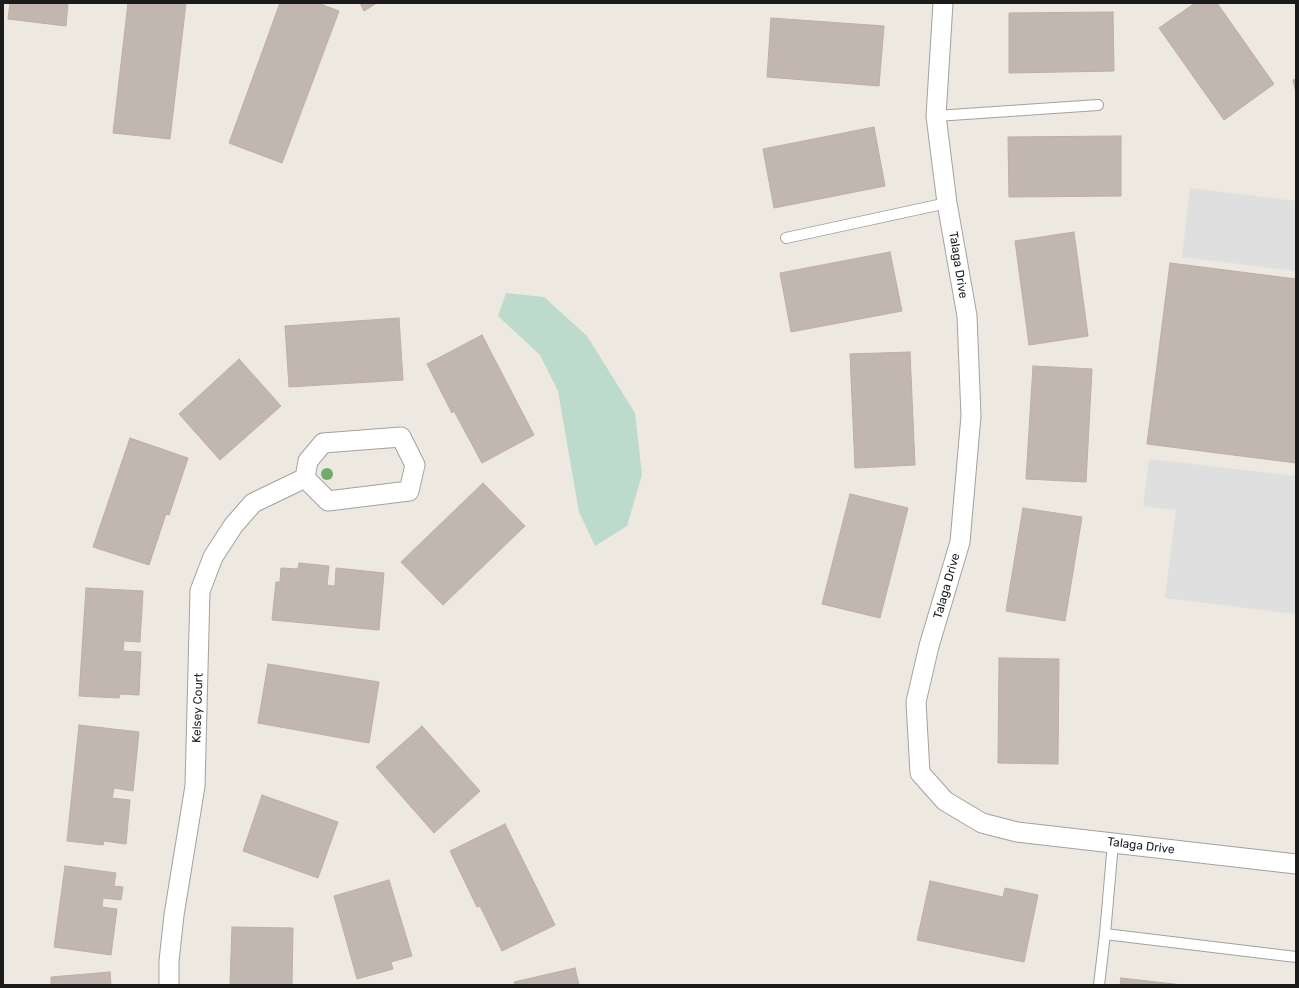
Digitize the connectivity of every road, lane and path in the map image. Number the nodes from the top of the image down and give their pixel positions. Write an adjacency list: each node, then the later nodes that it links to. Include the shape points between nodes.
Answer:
1 (943, 3): 3 (street, Talaga Drive)
2 (1098, 105): 3 (lane)
3 (936, 116): 4 (street, Talaga Drive)
4 (947, 203): 5 (lane); 7 (street, Talaga Drive, via 967,316 971,416 960,542 929,646 916,702 920,773 945,801 982,823 1017,832)
5 (786, 238)
6 (305, 478): 6 (street, via 308,461 323,443 401,437 415,465 410,491 328,501); 11 (street, Kelsey Court, via 253,503 233,526 213,557 200,591 195,786 174,915)
7 (1112, 843): 8 (street, Talaga Drive); 9 (lane)
8 (1296, 864)
9 (1105, 934): 10 (lane); 12 (lane)
10 (1296, 957)
11 (169, 985)
12 (1099, 985)

